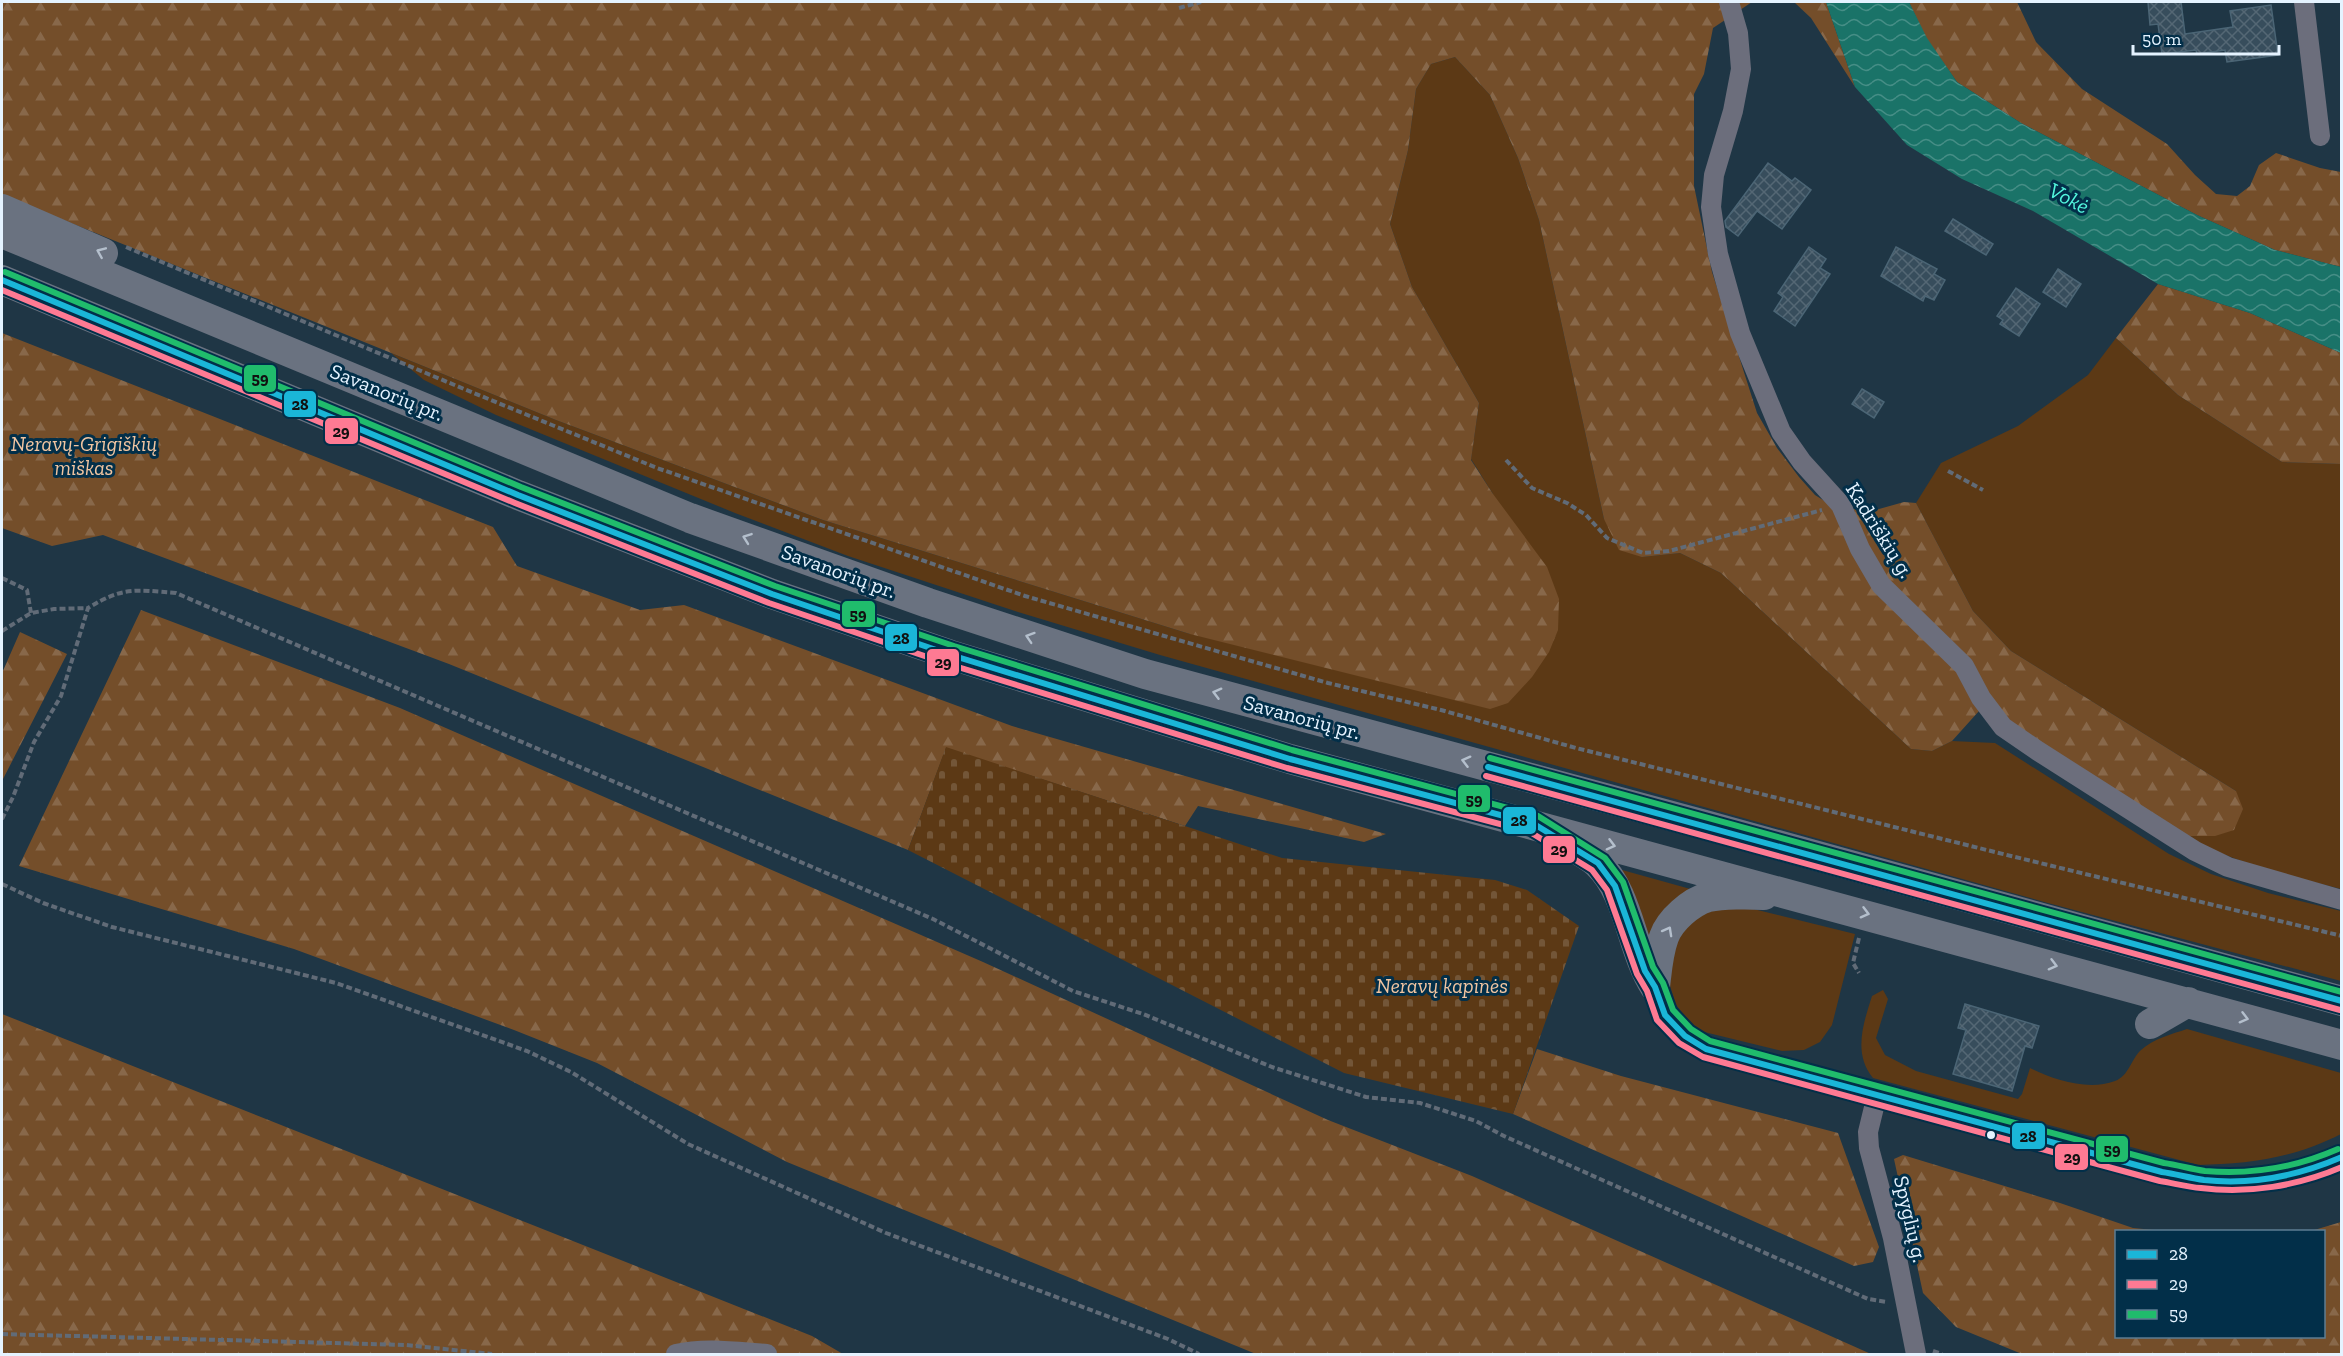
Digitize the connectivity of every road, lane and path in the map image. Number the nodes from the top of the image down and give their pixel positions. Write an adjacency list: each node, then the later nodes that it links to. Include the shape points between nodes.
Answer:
1 (1201, 2): 4 (path)
2 (1729, 2): 13 (street, Kadriškių g., via 1738,33 1740,69 1733,111 1714,175 1711,207 1718,254 1740,333 1781,432)
3 (2304, 2): 5 (street)
4 (1179, 8)
5 (2320, 136)
6 (2, 210): 14 (highway, one-way to 6, via 257,318)
7 (2, 233): 14 (highway, Savanorių pr.)
8 (123, 246): 24 (path, via 657,468 1025,596 1328,683 1575,748)
9 (2, 280): 20 (highway, via 518,495 772,594 951,655 1290,759)
10 (1506, 460): 13 (path, via 1532,488 1586,515 1607,538 1643,553 1669,551)
11 (1948, 471): 12 (path)
12 (1983, 490)
13 (1841, 505): 23 (street, Kadriškių g., via 1881,585 1965,666 1981,698 2003,727 2195,851 2228,867)
14 (690, 518): 26 (highway, Savanorių pr., one-way to 14, via 1145,674 928,603)
15 (2, 578): 17 (path, via 27,590)
16 (88, 608): 17 (path); 19 (path, via 62,696 34,742); 32 (path, via 109,595 133,590 176,593 933,919 1073,991 1143,1014 1272,1067 1366,1097 1420,1104 1476,1121 1868,1299)
17 (31, 613): 18 (path)
18 (2, 631)
19 (2, 819)
20 (1534, 824): 22 (highway, one-way to 22); 25 (highway, via 1598,863 1615,886 1645,971)
21 (2, 884): 37 (path, via 112,927 336,983 527,1051 571,1072 688,1144 886,1233)
22 (1808, 898): 25 (highway, one-way to 22, via 1665,935 1674,920 1690,907 1708,897 1755,894); 27 (highway, one-way to 27)
23 (2342, 900)
24 (2342, 936)
25 (1655, 987): 30 (street, via 1665,1015 1685,1036 1706,1049)
26 (2342, 1001)
27 (2188, 1002): 28 (highway); 29 (highway, one-way to 29)
28 (2150, 1024)
29 (2342, 1045)
30 (1877, 1095): 31 (street, via 2162,1172 2208,1180 2253,1180 2297,1172); 32 (street, Spyglių g., via 1868,1132 1869,1148)
31 (2342, 1157)
32 (1905, 1301): 38 (street, Spyglių g.)
33 (2, 1334): 34 (path, via 405,1345)
34 (492, 1354)
35 (676, 1354): 36 (street)
36 (767, 1354)
37 (1199, 1354)
38 (1916, 1354)

